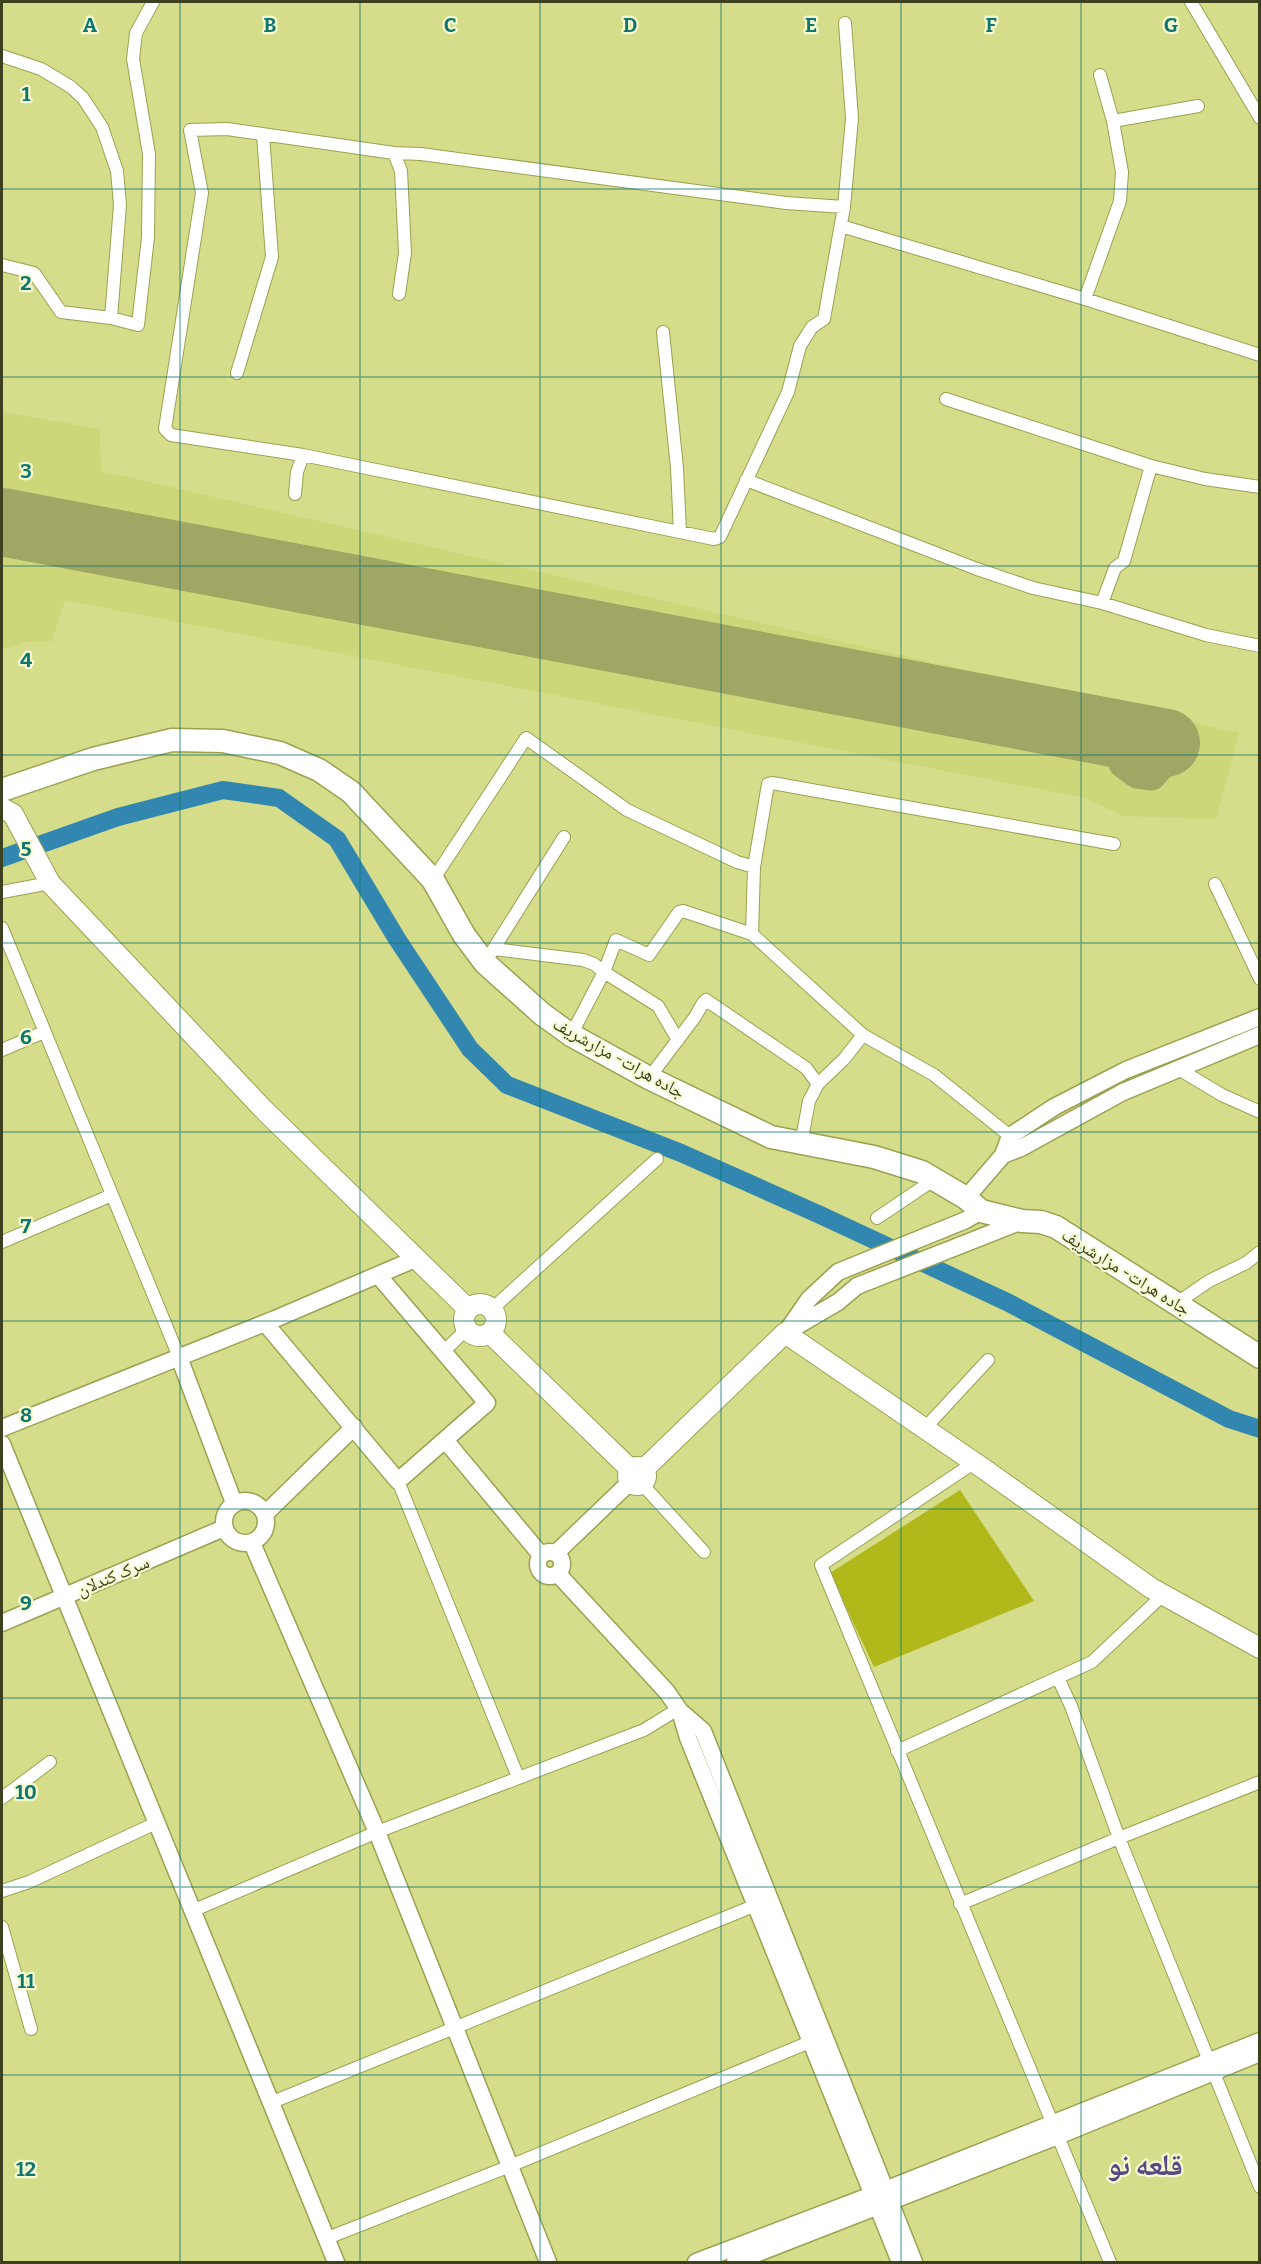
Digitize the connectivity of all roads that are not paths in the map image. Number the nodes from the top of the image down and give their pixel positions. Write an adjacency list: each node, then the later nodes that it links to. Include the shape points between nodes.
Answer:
1 (153, 2): 16 (street, via 136,33 133,59 149,154 148,237 138,325)
2 (1191, 2): 7 (street)
3 (845, 23): 11 (street, via 852,118)
4 (2, 56): 16 (street, via 41,69 71,87 102,128 117,171 120,205)
5 (1100, 75): 8 (street)
6 (1198, 106): 8 (street)
7 (1260, 118)
8 (1113, 121): 15 (street, via 1122,172 1120,201)
9 (263, 135): 10 (street); 19 (street, via 272,256); 21 (street, via 227,129 190,130 202,193 165,429 171,435)
10 (394, 153): 11 (street); 14 (street, via 401,171 405,253)
11 (844, 207): 12 (street)
12 (841, 226): 15 (street); 23 (street, via 824,319 812,327 800,346 788,392)
13 (2, 265): 16 (street, via 34,273 61,312)
14 (399, 294)
15 (1085, 299): 18 (street)
16 (111, 318)
17 (663, 332): 26 (street)
18 (1260, 355)
19 (237, 373)
20 (946, 399): 22 (street)
21 (303, 455): 25 (street); 26 (street)
22 (1151, 466): 24 (street); 27 (street, via 1124,561 1115,568)
23 (746, 480): 26 (street, via 720,537); 27 (street, via 977,569 1033,588)
24 (1260, 487)
25 (295, 494)
26 (680, 532)
27 (1102, 603): 28 (street, via 1206,635)
28 (1260, 646)
29 (2, 790): 34 (highway, جاده هرات- مزارشریف, via 93,759 172,740 223,741 280,753 319,770 351,792)
30 (7, 811): 35 (main road)
31 (564, 837): 41 (street)
32 (1114, 844): 33 (street, via 772,783 765,789)
33 (754, 867): 34 (street, via 627,810 526,738); 39 (street)
34 (433, 880): 41 (highway, جاده هرات- مزارشریف, via 464,935)
35 (50, 883): 37 (street); 67 (main road, via 256,1102)
36 (1215, 884): 43 (street)
37 (2, 892)
38 (2, 928): 40 (street)
39 (752, 934): 42 (street, via 679,912 649,955 616,940); 47 (street)
40 (5, 945): 45 (street)
41 (489, 956): 42 (street, via 583,960); 46 (highway, جاده هرات- مزارشریف, via 542,1014)
42 (604, 972): 46 (street); 50 (street, via 658,1006)
43 (1260, 979)
44 (1260, 1017): 49 (street)
45 (44, 1032): 51 (street); 61 (street)
46 (571, 1035): 53 (highway, جاده هرات- مزارشریف)
47 (863, 1035): 54 (street); 56 (street, via 934,1075)
48 (1260, 1035): 49 (street)
49 (1233, 1036): 52 (street); 56 (street, via 1126,1070 1054,1107)
50 (678, 1040): 53 (street); 54 (street, via 703,1003 710,1001 806,1068)
51 (2, 1050)
52 (1177, 1068): 55 (street); 58 (street)
53 (649, 1078): 57 (highway, جاده هرات- مزارشریف, via 771,1137)
54 (818, 1084): 57 (street, via 809,1101)
55 (1260, 1112)
56 (1010, 1136): 58 (street)
57 (801, 1144): 60 (highway, جاده هرات- مزارشریف, via 874,1157)
58 (1003, 1155): 62 (street)
59 (657, 1158): 70 (street)
60 (935, 1179): 62 (highway, جاده هرات- مزارشریف); 63 (street)
61 (112, 1195): 65 (street); 76 (street)
62 (974, 1204): 64 (highway, جاده هرات- مزارشریف); 74 (street, via 952,1226 838,1272 810,1299)
63 (877, 1218)
64 (1022, 1221): 69 (highway, جاده هرات- مزارشریف, via 1056,1227); 74 (street, via 857,1286 838,1302)
65 (2, 1242)
66 (1260, 1252): 69 (street)
67 (415, 1259): 68 (street); 71 (main road)
68 (378, 1275): 72 (street); 75 (street)
69 (1177, 1303): 77 (highway, جاده هرات- مزارشریف)
70 (492, 1309): 71 (main road, via 477,1304); 73 (main road, via 496,1325)
71 (467, 1319): 73 (main road, via 480,1336); 75 (street)
72 (265, 1323): 76 (street); 79 (street)
73 (490, 1333): 85 (main road)
74 (785, 1333): 81 (main road); 85 (main road)
75 (443, 1352): 82 (street, via 487,1403)
76 (178, 1357): 80 (street); 87 (street)
77 (1260, 1357)
78 (988, 1360): 81 (street)
79 (354, 1427): 86 (street); 88 (street)
80 (2, 1428)
81 (925, 1428): 84 (main road)
82 (445, 1440): 86 (street); 92 (street)
83 (2, 1444): 94 (street)
84 (975, 1462): 93 (main road); 99 (street, via 821,1566)
85 (637, 1476): 91 (street); 92 (street)
86 (398, 1481): 101 (street)
87 (234, 1503): 88 (street, via 255,1503); 89 (street, via 225,1514)
88 (265, 1514): 90 (street, via 263,1534)
89 (224, 1528): 90 (street, via 238,1543); 94 (street, سرک کندلان)
90 (252, 1543): 105 (street)
91 (704, 1552)
92 (549, 1554): 98 (street, via 538,1563 540,1571 546,1576 558,1574)
93 (1163, 1595): 96 (main road); 97 (street, via 1092,1662)
94 (64, 1597): 95 (street, سرک کندلان); 104 (street)
95 (2, 1623)
96 (1260, 1648)
97 (1058, 1678): 99 (street); 106 (street)
98 (679, 1710): 101 (street, via 644,1730); 108 (street)
99 (897, 1751): 109 (street)
100 (50, 1762): 103 (street)
101 (518, 1777): 105 (street)
102 (1260, 1782): 106 (street)
103 (2, 1798)
104 (156, 1823): 107 (street); 110 (street)
105 (377, 1833): 110 (street); 112 (street)
106 (1119, 1838): 109 (street); 117 (street)
107 (2, 1891)
108 (763, 1902): 112 (street); 114 (street)
109 (960, 1904): 119 (street)
110 (192, 1911): 118 (street)
111 (2, 1927): 113 (street)
112 (454, 2028): 118 (street); 120 (street)
113 (31, 2029)
114 (818, 2039): 120 (street); 122 (street)
115 (1260, 2041): 117 (street)
116 (1260, 2053): 117 (street)
117 (1212, 2067): 119 (street); 121 (street)
118 (270, 2103): 123 (street)
119 (1055, 2130): 122 (street); 130 (street)
120 (510, 2166): 123 (street); 125 (street)
121 (1260, 2187)
122 (881, 2198): 126 (street); 127 (street); 128 (street); 129 (street)
123 (325, 2239): 124 (street)
124 (336, 2262)
125 (548, 2262)
126 (696, 2262)
127 (735, 2262)
128 (900, 2262)
129 (914, 2262)
130 (1110, 2262)

